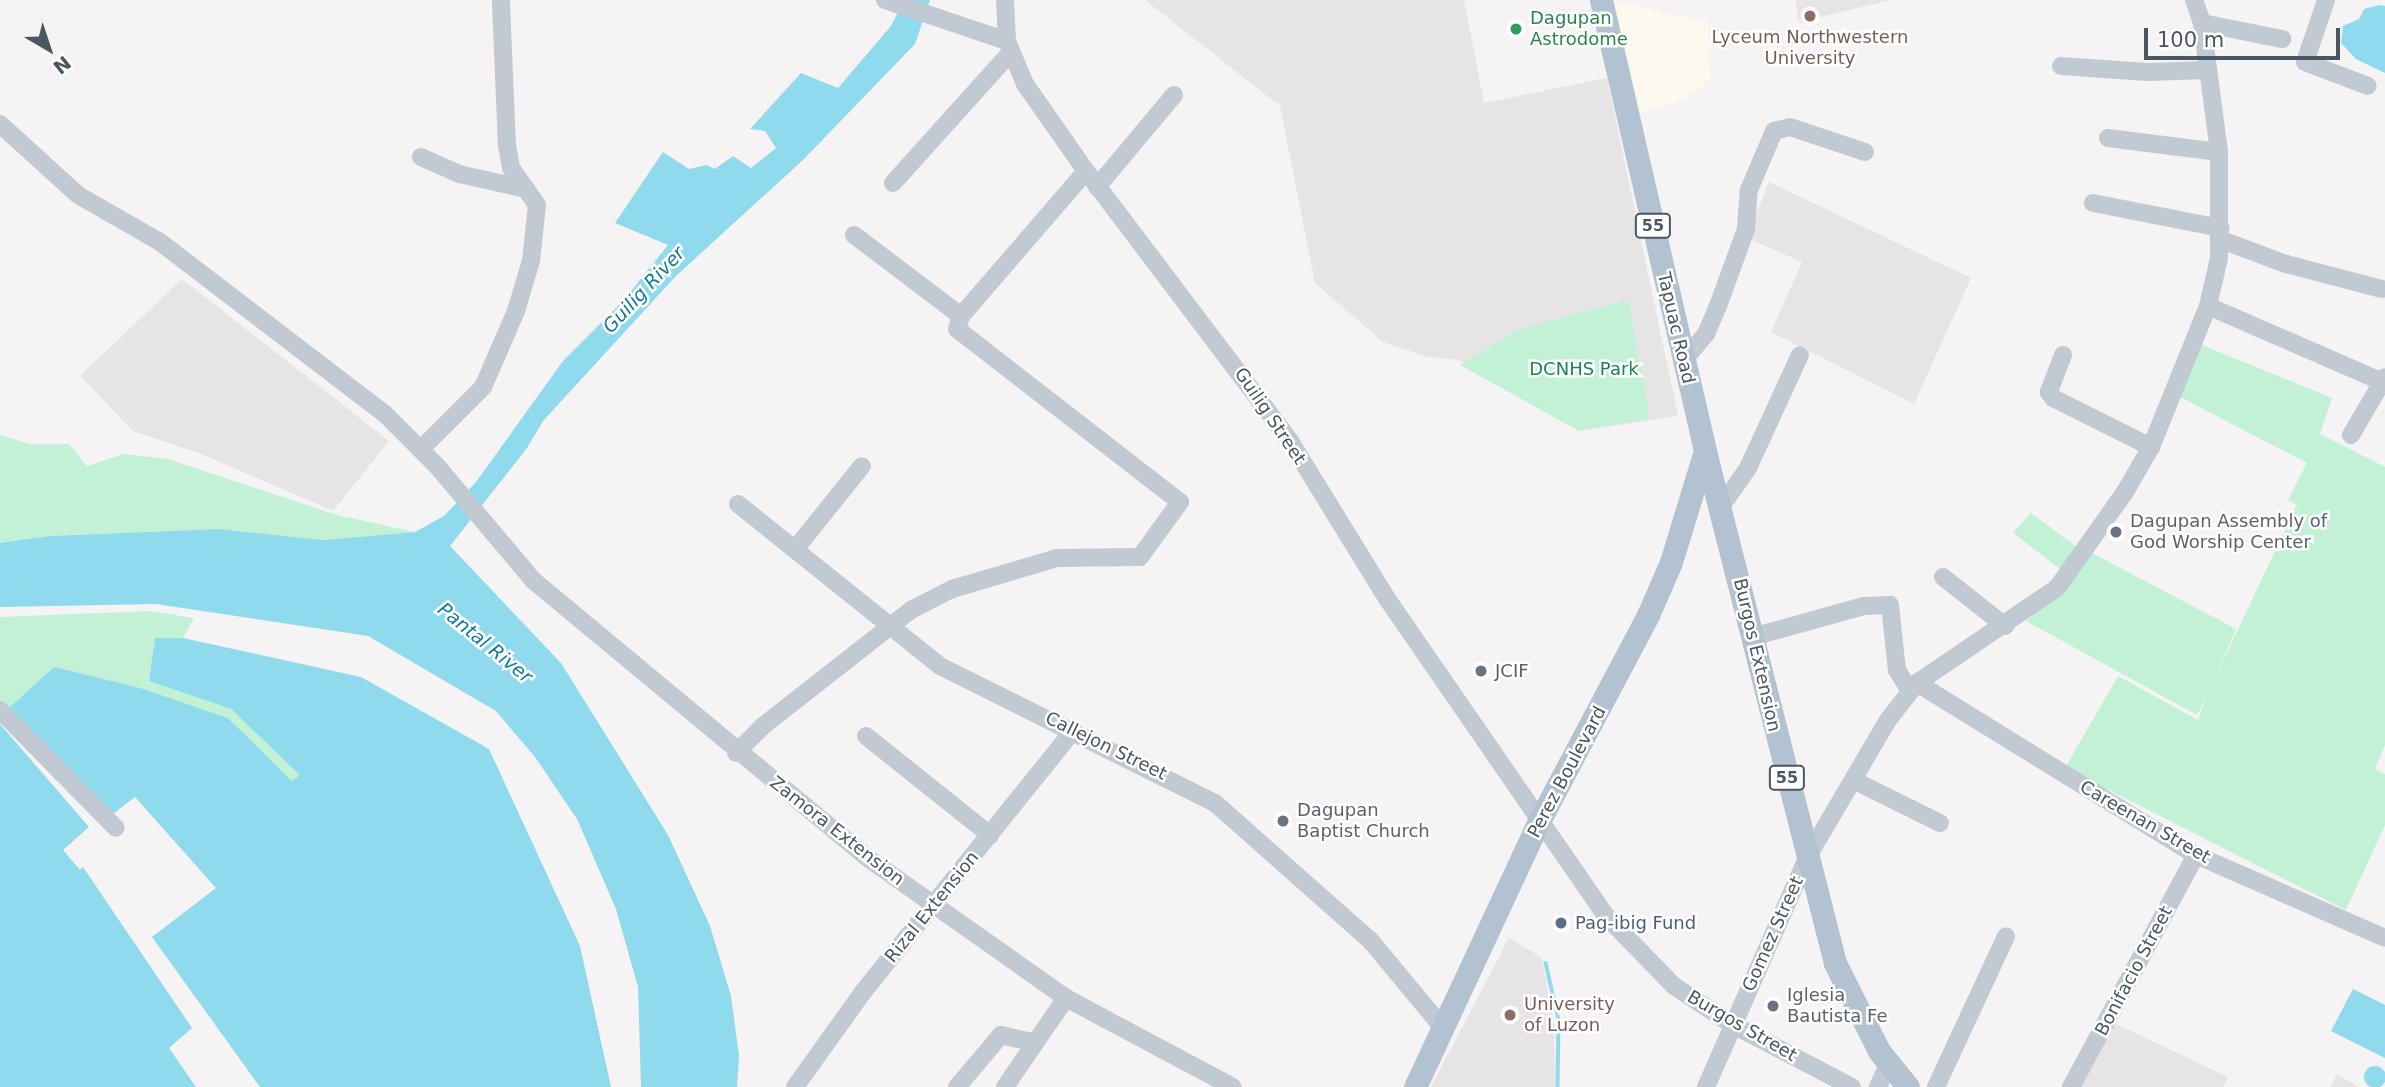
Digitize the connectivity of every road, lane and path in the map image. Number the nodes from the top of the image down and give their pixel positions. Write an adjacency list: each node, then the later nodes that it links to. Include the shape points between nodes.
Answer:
1 (501, 0): 22 (street, via 507,146 511,168)
2 (887, 0): 9 (street)
3 (1601, 0): 31 (main road, Tapuac Road / 55)
4 (2194, 0): 7 (street)
5 (2326, 0): 12 (street, via 2305,62)
6 (1004, 7): 9 (street, Guilig Street)
7 (2202, 23): 8 (street); 11 (street)
8 (2282, 40)
9 (1009, 47): 19 (street, Guilig Street, via 1025,84); 20 (street)
10 (2061, 66): 11 (street, via 2148,72)
11 (2208, 70): 17 (street)
12 (2368, 86)
13 (1174, 95): 21 (street)
14 (0, 124): 35 (street, Zamora Extension, via 78,195 160,242 384,413)
15 (2108, 138): 17 (street)
16 (1865, 152): 31 (street, via 1790,127 1774,131 1749,190 1746,229 1718,306 1706,334)
17 (2219, 152): 24 (street)
18 (421, 157): 22 (street, via 459,174)
19 (1086, 171): 21 (street, Guilig Street); 28 (street)
20 (893, 183)
21 (1097, 187): 51 (street, Guilig Street, via 1283,431 1388,600)
22 (526, 189): 35 (street, via 537,205 531,261 502,346 483,387)
23 (2094, 203): 24 (street)
24 (2220, 233): 26 (street, via 2286,264); 27 (street)
25 (854, 235): 28 (street)
26 (2382, 289)
27 (2208, 306): 32 (street); 34 (street)
28 (961, 316): 43 (street, via 956,323 962,335 1180,502 1140,557 1057,558 988,577 937,596)
29 (1800, 355): 39 (street, via 1748,468)
30 (2063, 355): 34 (street, via 2049,392 2053,398)
31 (1684, 360): 36 (main road, Tapuac Road / 55)
32 (2384, 380): 33 (street)
33 (2351, 435)
34 (2151, 447): 42 (street, via 2057,588)
35 (421, 449): 49 (street, Zamora Extension, via 534,581)
36 (1705, 451): 39 (main road, Burgos Extension / 55); 51 (main road, Perez Boulevard, via 1652,606)
37 (862, 467): 40 (street)
38 (738, 504): 40 (street, Callejon Street)
39 (1720, 508): 44 (main road, Burgos Extension / 55)
40 (796, 548): 43 (street, Callejon Street)
41 (1942, 577): 42 (street)
42 (2005, 626): 45 (street)
43 (888, 627): 47 (street, Callejon Street, via 940,666); 49 (street)
44 (1752, 637): 45 (street, via 1864,606 1890,605 1897,670); 56 (main road, Burgos Extension / 55)
45 (1913, 687): 50 (street, Gomez Street); 55 (street, Careenan Street)
46 (0, 710): 53 (street)
47 (1074, 730): 54 (street, Rizal Extension); 62 (street, Callejon Street, via 1185,784 1242,823 1370,940)
48 (866, 736): 54 (street)
49 (736, 753): 57 (street, Zamora Extension, via 869,859)
50 (1853, 780): 52 (street); 56 (street, Gomez Street)
51 (1539, 821): 61 (street, Burgos Street, via 1632,946 1674,986); 62 (main road, Perez Boulevard)
52 (1940, 823)
53 (116, 828)
54 (990, 835): 57 (street, Rizal Extension)
55 (2196, 855): 59 (street, Careenan Street); 75 (street, Bonifacio Street)
56 (1807, 858): 61 (street, Gomez Street); 64 (main road, Burgos Extension / 55, via 1835,963)
57 (934, 904): 60 (street, Zamora Extension); 65 (street, Rizal Extension)
58 (2006, 936): 74 (street)
59 (2385, 938)
60 (1066, 998): 63 (street); 68 (street, Zamora Extension)
61 (1733, 1025): 70 (street, Gomez Street); 71 (street, Burgos Street)
62 (1443, 1028): 69 (main road, Perez Boulevard)
63 (1035, 1043): 66 (street, via 1001,1035); 67 (street)
64 (1888, 1065): 72 (street); 73 (main road, Burgos Extension / 55)
65 (795, 1087)
66 (957, 1087)
67 (1005, 1087)
68 (1233, 1087)
69 (1415, 1087)
70 (1706, 1087)
71 (1852, 1087)
72 (1878, 1087)
73 (1908, 1087)
74 (1936, 1087)
75 (2071, 1087)

